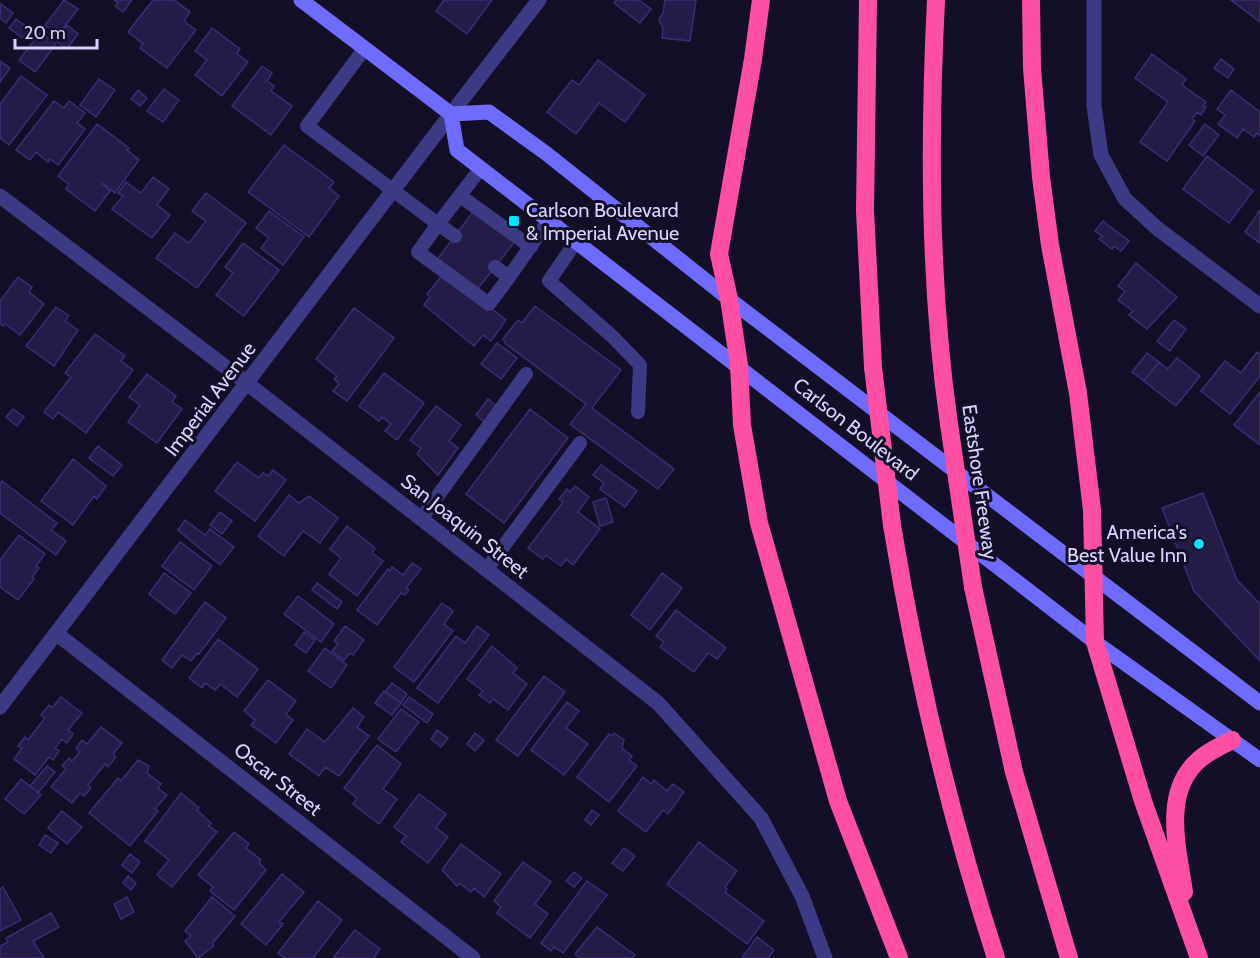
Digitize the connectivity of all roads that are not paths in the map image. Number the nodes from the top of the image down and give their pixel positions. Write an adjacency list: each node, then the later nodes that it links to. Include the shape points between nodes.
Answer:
1 (301, 0): 8 (main road)
2 (540, 0): 9 (street, Imperial Avenue)
3 (761, 0): 21 (highway, via 719,254)
4 (868, 0): 41 (highway, bridge, via 865,201 873,367 892,525 938,753)
5 (936, 0): 42 (highway, Eastshore Freeway, bridge, via 934,229 949,424 973,586 1011,761)
6 (1031, 0): 30 (highway, via 1041,177 1078,393 1092,510)
7 (1094, 0): 22 (street, via 1094,106 1101,155 1125,199 1158,229)
8 (365, 48): 9 (main road); 11 (lane, via 307,126)
9 (451, 114): 10 (main road, Carlson Boulevard, via 458,150); 11 (street, Imperial Avenue); 21 (main road, Carlson Boulevard, via 489,112)
10 (481, 168): 13 (lane); 14 (main road, Carlson Boulevard)
11 (393, 192): 15 (lane); 25 (street, Imperial Avenue)
12 (0, 196): 25 (street, San Joaquin Street)
13 (460, 196): 15 (lane); 18 (lane)
14 (549, 220): 17 (main road, Carlson Boulevard); 18 (lane)
15 (438, 224): 16 (lane); 20 (lane, via 418,252 489,304)
16 (455, 236)
17 (577, 240): 23 (main road, Carlson Boulevard); 26 (lane, via 549,281 640,365)
18 (531, 247): 20 (lane)
19 (495, 267): 20 (lane)
20 (510, 277)
21 (729, 299): 23 (highway); 30 (main road, Carlson Boulevard)
22 (1260, 306)
23 (739, 365): 32 (main road, Carlson Boulevard); 40 (highway, via 742,425 759,523 838,801)
24 (526, 374): 28 (lane)
25 (248, 384): 28 (street, San Joaquin Street); 31 (street, Imperial Avenue)
26 (638, 412)
27 (580, 443): 29 (lane)
28 (422, 519): 29 (street, San Joaquin Street)
29 (486, 570): 39 (street, San Joaquin Street, via 658,703 761,818 802,896)
30 (1095, 575): 32 (highway); 33 (main road, Carlson Boulevard)
31 (57, 634): 34 (street, Imperial Avenue); 38 (street, Oscar Street)
32 (1095, 642): 35 (main road, Carlson Boulevard); 37 (highway, via 1143,801)
33 (1260, 702)
34 (0, 707)
35 (1232, 740): 36 (main road, Carlson Boulevard); 37 (highway, via 1198,760 1181,785 1176,801 1177,840)
36 (1260, 760)
37 (1189, 927): 43 (highway)
38 (473, 958)
39 (825, 958)
40 (899, 958)
41 (996, 958)
42 (1069, 958)
43 (1199, 958)

